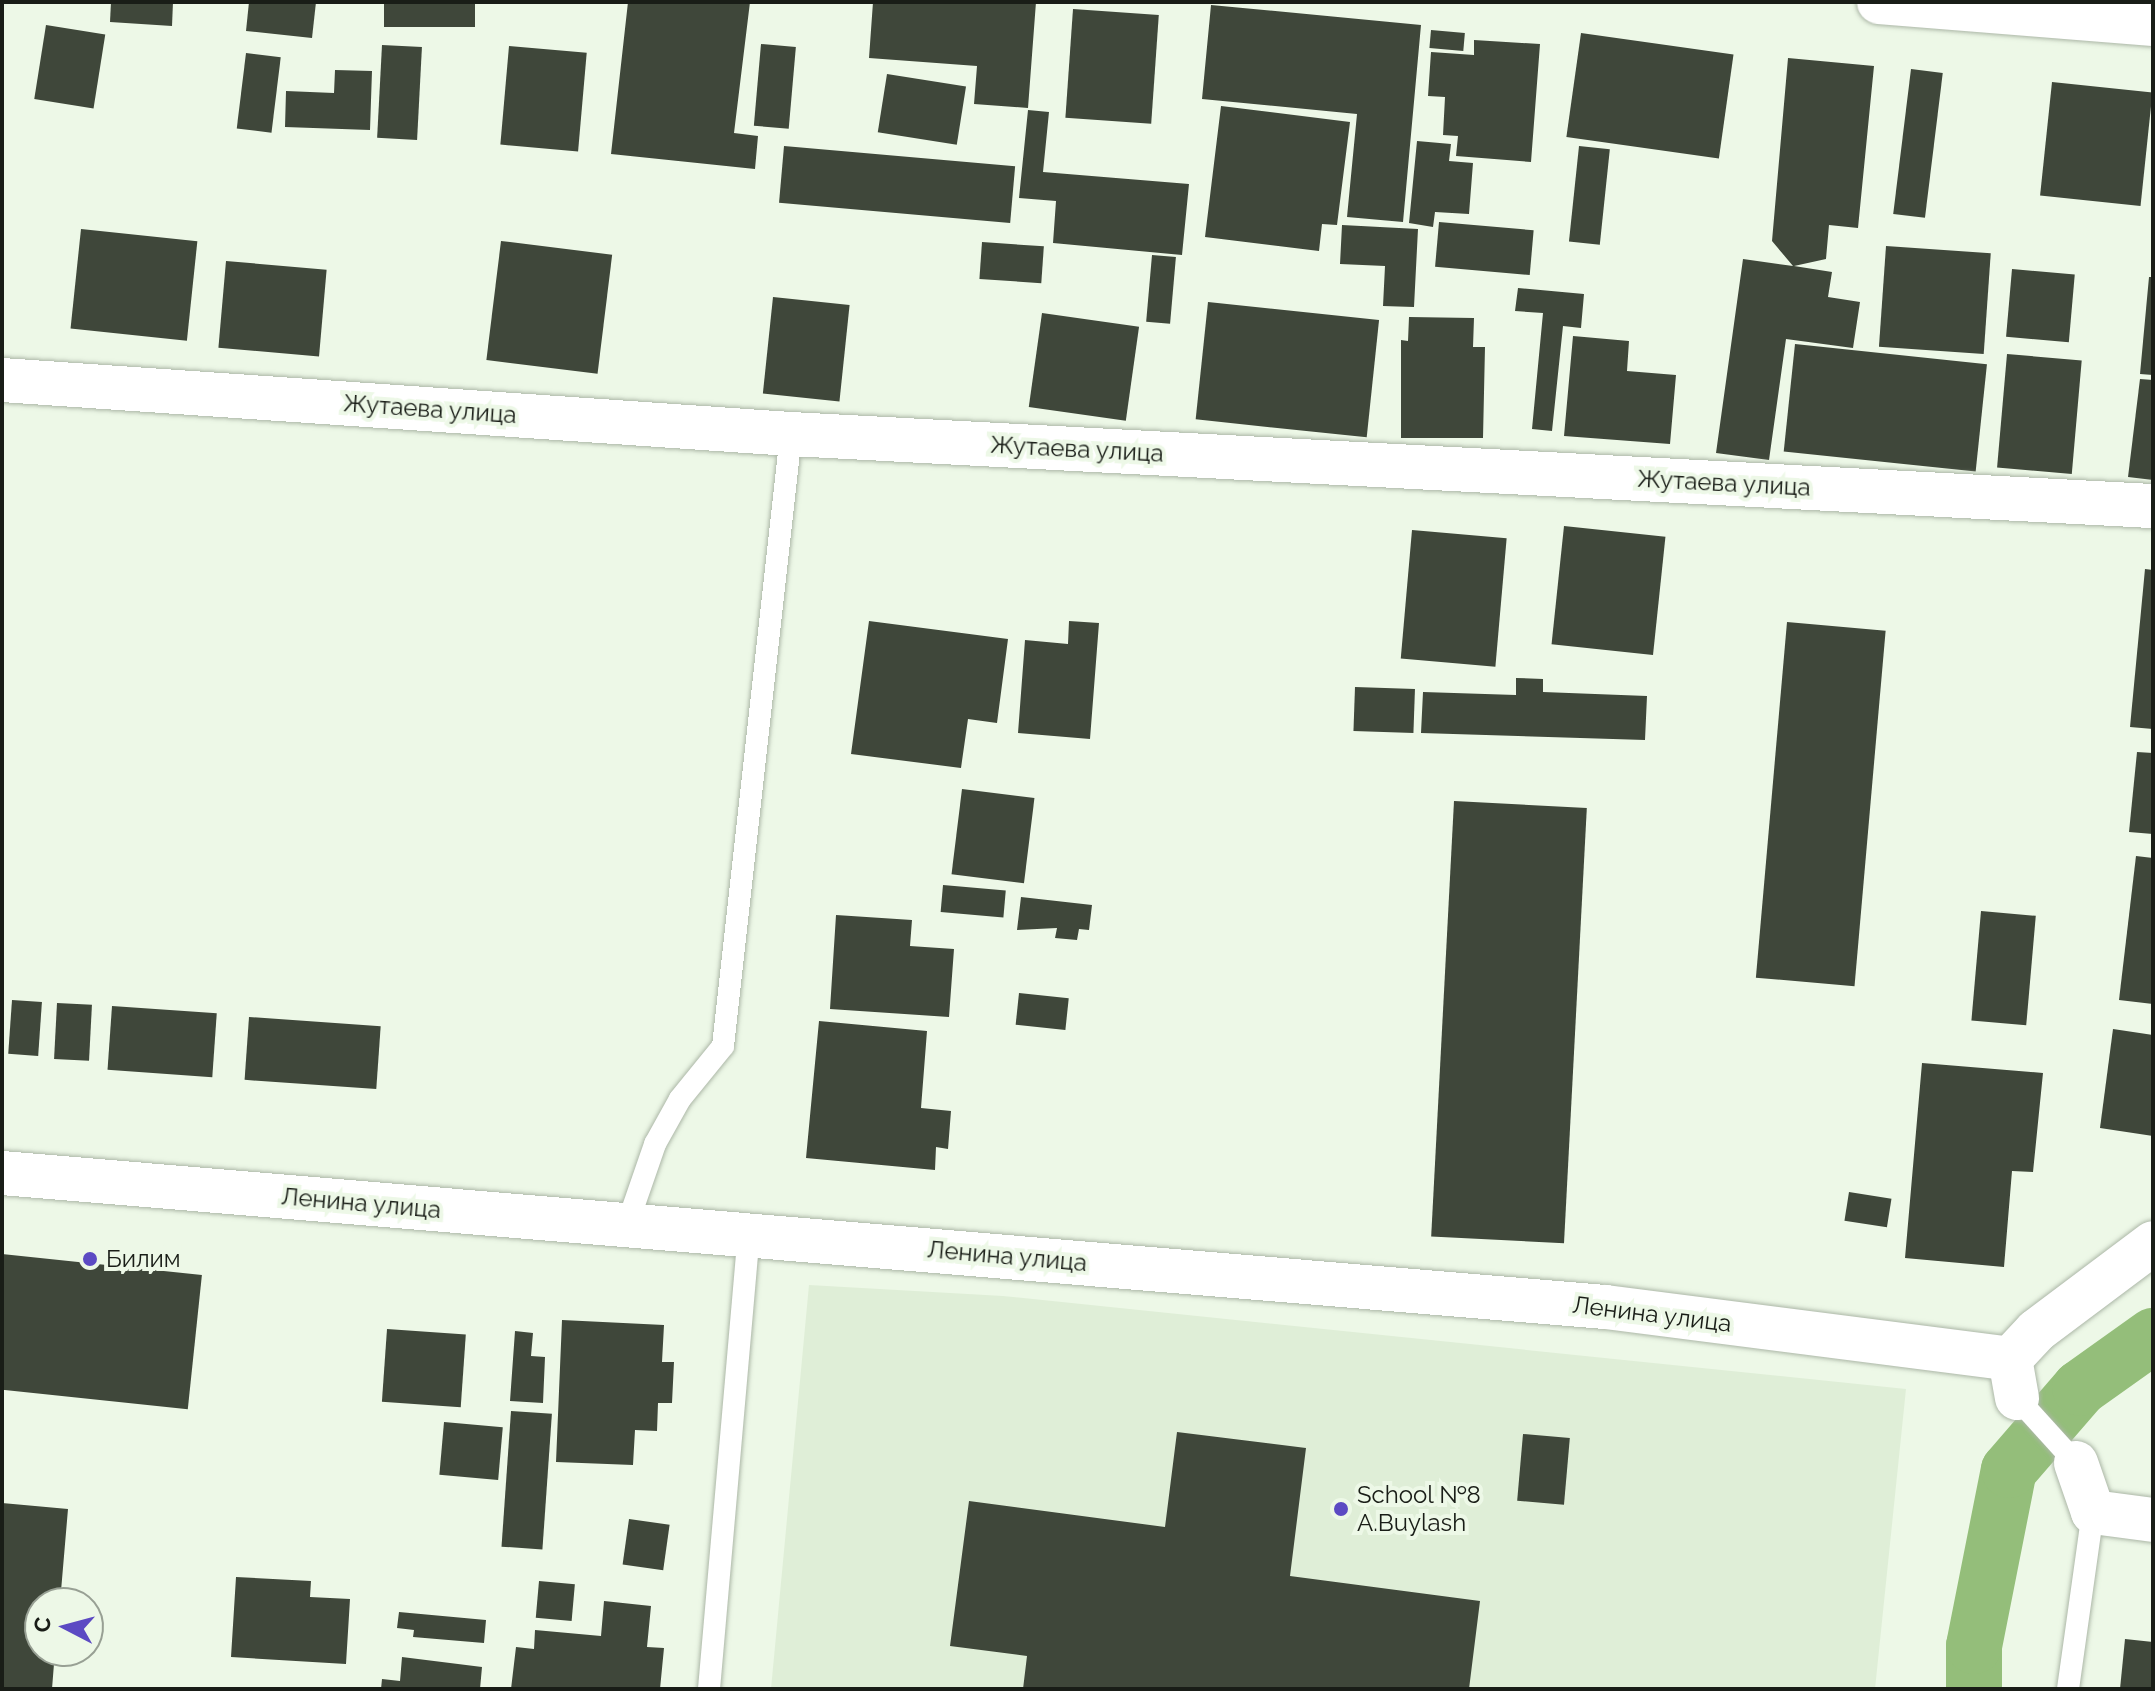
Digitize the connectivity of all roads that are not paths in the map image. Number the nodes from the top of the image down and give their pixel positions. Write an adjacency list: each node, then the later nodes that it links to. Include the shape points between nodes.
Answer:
1 (1879, 2): 2 (street)
2 (2153, 24)
3 (2, 380): 4 (street, Жутаева улица)
4 (791, 434): 5 (street, Жутаева улица); 7 (lane, via 723,1046 680,1099 655,1144)
5 (2153, 506)
6 (2, 1173): 7 (street, Ленина улица)
7 (627, 1225): 8 (street, Ленина улица)
8 (749, 1233): 10 (street, Ленина улица, via 1606,1307); 14 (lane)
9 (2153, 1243): 10 (street, via 2036,1331)
10 (2014, 1378): 11 (lane)
11 (2076, 1463): 12 (street)
12 (2093, 1512): 13 (street); 15 (lane)
13 (2153, 1520)
14 (709, 1689)
15 (2068, 1689)

